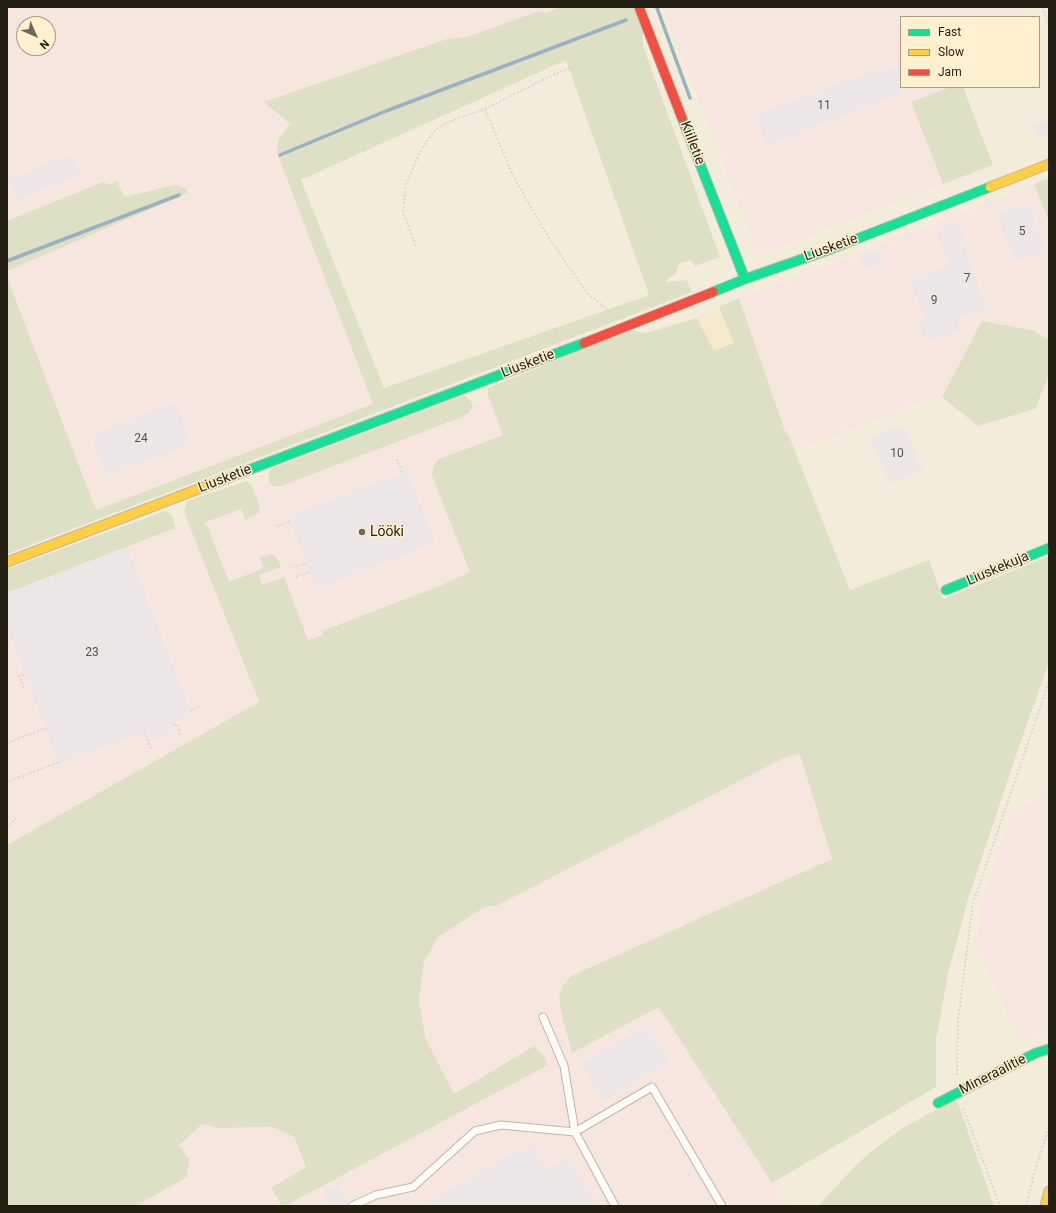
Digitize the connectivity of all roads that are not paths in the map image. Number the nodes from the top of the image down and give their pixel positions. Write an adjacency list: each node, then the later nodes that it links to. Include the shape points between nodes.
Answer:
1 (639, 7): 3 (street, Kiilletie)
2 (1049, 164): 3 (street, Liusketie, via 831,249)
3 (745, 279): 5 (street, Liusketie)
4 (1049, 548): 6 (street, Liuskekuja)
5 (7, 562)
6 (946, 590)
7 (543, 1017): 10 (lane, via 564,1066)
8 (1049, 1049): 9 (street, Mineraalitie, via 1036,1053)
9 (938, 1103)
10 (575, 1132): 12 (lane, via 501,1125 474,1131 413,1187 376,1195); 13 (lane); 14 (lane, via 652,1087)
11 (1049, 1191): 15 (street)
12 (352, 1206)
13 (615, 1206)
14 (722, 1206)
15 (1045, 1206)

